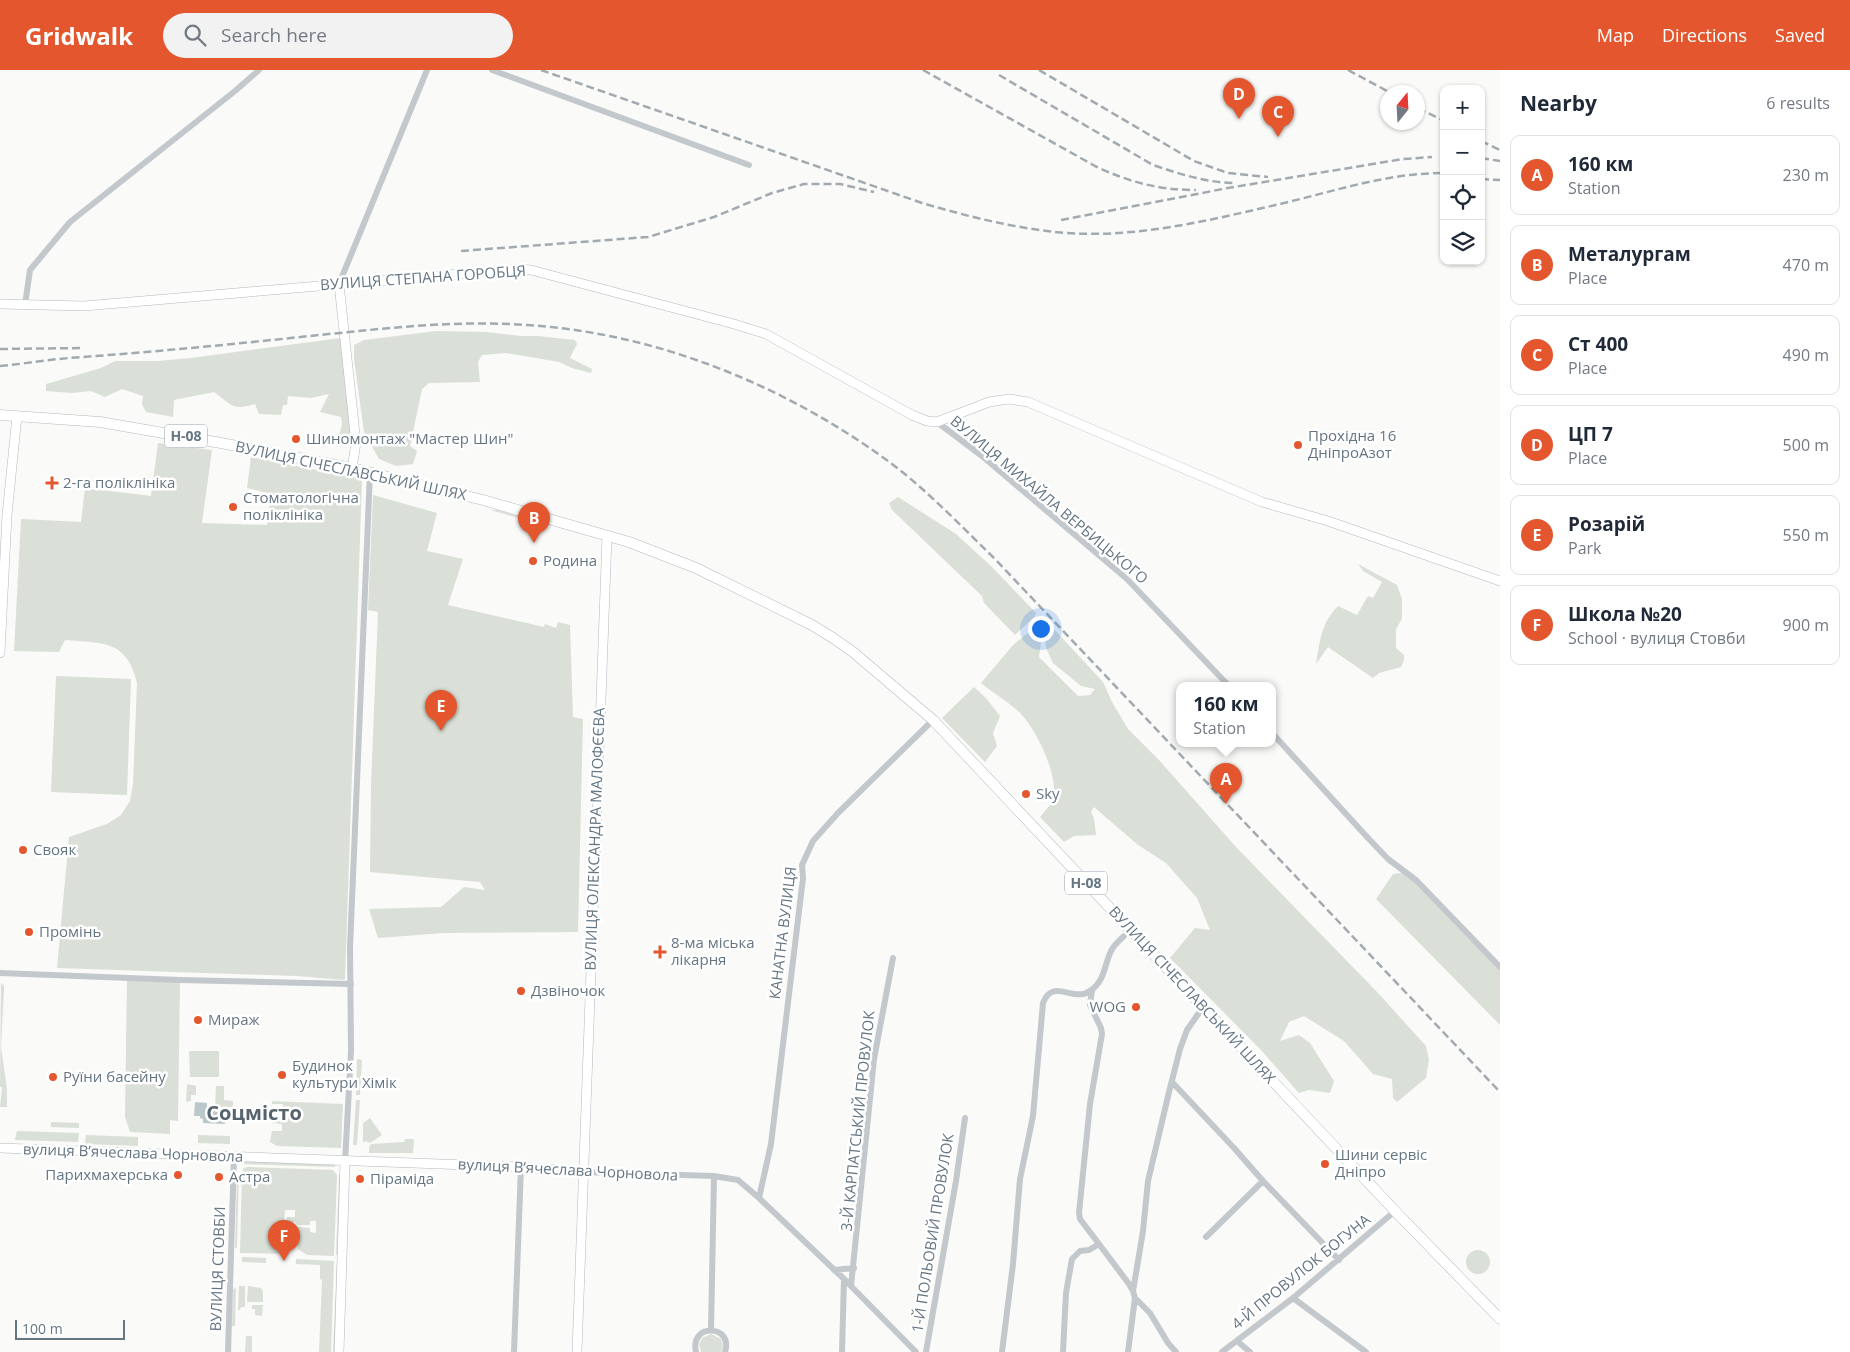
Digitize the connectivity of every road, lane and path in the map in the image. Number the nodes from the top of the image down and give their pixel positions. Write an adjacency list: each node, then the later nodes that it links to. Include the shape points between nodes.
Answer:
1 (259, 70): 7 (street, via 70,222 30,270)
2 (427, 70): 5 (street)
3 (492, 70): 4 (street)
4 (749, 165)
5 (339, 284): 7 (street, ВУЛИЦЯ СТЕПАНА ГОРОБЦЯ, via 84,306); 10 (street, ВУЛИЦЯ СТЕПАНА ГОРОБЦЯ, via 531,270 766,334 912,415); 11 (street, via 356,443)
6 (0, 304): 7 (street, ВУЛИЦЯ СТЕПАНА ГОРОБЦЯ)
7 (25, 305)
8 (0, 415): 9 (main road, ВУЛИЦЯ СІЧЕСЛАВСЬКИЙ ШЛЯХ / Н-08)
9 (18, 416): 11 (main road, ВУЛИЦЯ СІЧЕСЛАВСЬКИЙ ШЛЯХ / Н-08, via 100,422); 13 (street)
10 (937, 422): 15 (street, via 989,402 1008,399 1028,402 1262,502 1328,521); 17 (street, ВУЛИЦЯ МИХАЙЛА ВЕРБИЦЬКОГО, via 1127,579)
11 (352, 468): 12 (main road, ВУЛИЦЯ СІЧЕСЛАВСЬКИЙ ШЛЯХ / Н-08)
12 (370, 472): 14 (main road, ВУЛИЦЯ СІЧЕСЛАВСЬКИЙ ШЛЯХ / Н-08); 24 (street)
13 (4, 497): 16 (street)
14 (607, 536): 18 (main road, ВУЛИЦЯ СІЧЕСЛАВСЬКИЙ ШЛЯХ / Н-08, via 696,568 812,625 853,652); 33 (street, ВУЛИЦЯ ОЛЕКСАНДРА МАЛОФЄЄВА)
15 (1500, 581)
16 (0, 653)
17 (1225, 682)
18 (932, 720): 26 (main road, ВУЛИЦЯ СІЧЕСЛАВСЬКИЙ ШЛЯХ / Н-08); 36 (street, КАНАТНА ВУЛИЦЯ, via 834,817 813,841 802,864 803,878 771,1144)
19 (1276, 737): 22 (street, via 1388,859 1416,880)
20 (1124, 936): 25 (street, via 1111,951 1103,977)
21 (893, 958): 41 (street, 3-Й КАРПАТСЬКИЙ ПРОВУЛОК, via 874,1059)
22 (1500, 967)
23 (0, 973): 24 (street)
24 (350, 984): 31 (street, via 351,1051)
25 (1092, 990): 39 (street, via 1090,1005 1102,1034 1090,1104 1079,1213 1080,1220); 59 (street, via 1076,995 1058,990 1046,996 1043,1003 1033,1116 1020,1179)
26 (1203, 1007): 27 (street, via 1187,1030); 37 (main road, ВУЛИЦЯ СІЧЕСЛАВСЬКИЙ ШЛЯХ / Н-08)
27 (1172, 1082): 35 (street); 45 (street, via 1148,1181)
28 (964, 1118): 58 (street, 1-Й ПОЛЬОВИЙ ПРОВУЛОК)
29 (0, 1148): 30 (street, вулиця Вʼячеслава Чорновола)
30 (234, 1157): 31 (street, вулиця Вʼячеслава Чорновола); 50 (street, ВУЛИЦЯ СТОВБИ)
31 (346, 1162): 32 (street, вулиця Вʼячеслава Чорновола); 51 (street)
32 (521, 1167): 33 (street, вулиця Вʼячеслава Чорновола); 52 (street)
33 (583, 1172): 34 (street, вулиця Вʼячеслава Чорновола); 53 (street, ВУЛИЦЯ ОЛЕКСАНДРА МАЛОФЄЄВА)
34 (714, 1176): 36 (street, вулиця Вʼячеслава Чорновола, via 738,1180); 48 (street)
35 (1263, 1181): 38 (street); 40 (street)
36 (759, 1198): 42 (street, вулиця Вʼячеслава Чорновола)
37 (1395, 1211): 40 (street, 4-Й ПРОВУЛОК БОГУНА); 47 (main road, ВУЛИЦЯ СІЧЕСЛАВСЬКИЙ ШЛЯХ / Н-08)
38 (1206, 1236)
39 (1099, 1244): 45 (street); 60 (street, via 1076,1253 1072,1259 1066,1293)
40 (1339, 1260): 46 (street, 4-Й ПРОВУЛОК БОГУНА)
41 (854, 1268): 42 (street); 44 (street, 3-Й КАРПАТСЬКИЙ ПРОВУЛОК)
42 (834, 1270): 43 (street, вулиця Вʼячеслава Чорновола)
43 (844, 1280): 44 (street, вулиця Вʼячеслава Чорновола); 56 (street)
44 (851, 1286): 57 (street, вулиця Вʼячеслава Чорновола)
45 (1134, 1294): 61 (street); 62 (street)
46 (1293, 1298): 49 (street, 4-Й ПРОВУЛОК БОГУНА); 65 (street)
47 (1500, 1319)
48 (712, 1330): 54 (street, via 698,1336); 55 (street, via 725,1338)
49 (1237, 1341): 63 (street, 4-Й ПРОВУЛОК БОГУНА); 64 (street)
50 (228, 1352)
51 (339, 1352)
52 (514, 1352)
53 (577, 1352)
54 (696, 1352)
55 (725, 1352)
56 (842, 1352)
57 (916, 1352)
58 (926, 1352)
59 (1002, 1352)
60 (1063, 1352)
61 (1128, 1352)
62 (1176, 1352)
63 (1222, 1352)
64 (1250, 1352)
65 (1366, 1352)

